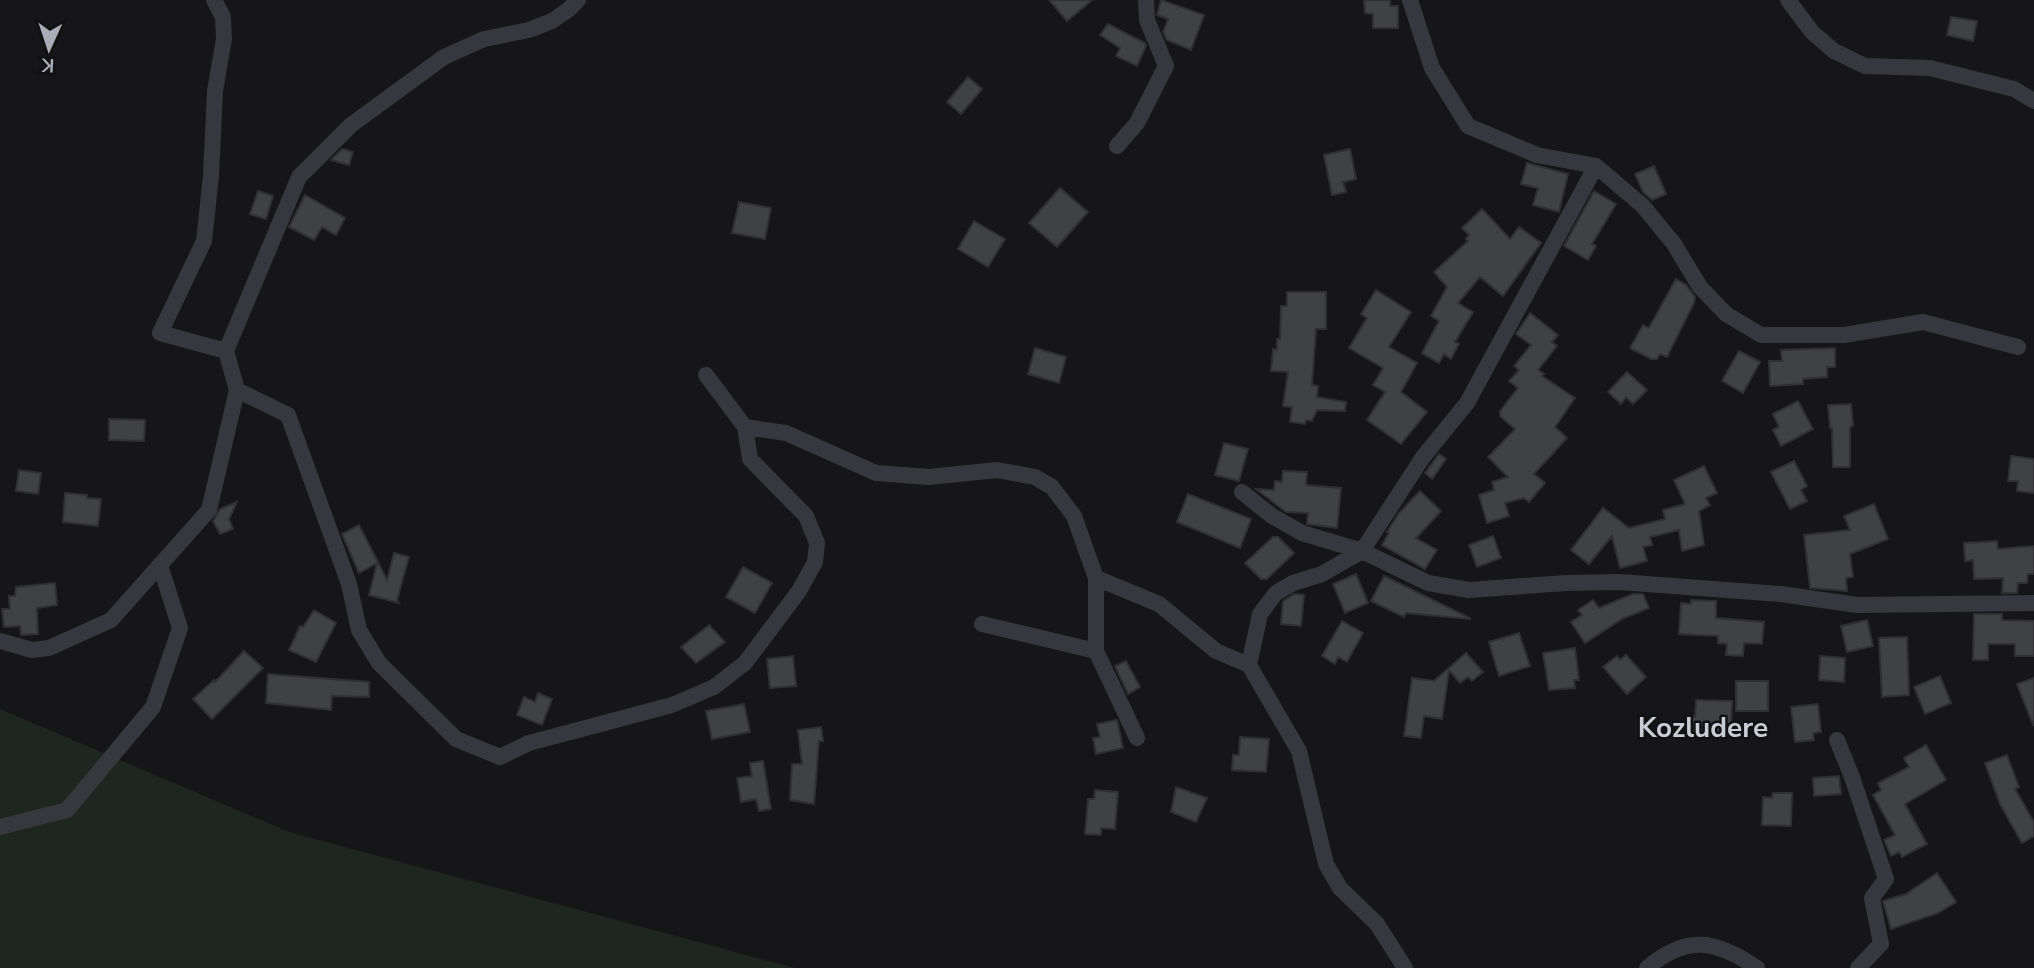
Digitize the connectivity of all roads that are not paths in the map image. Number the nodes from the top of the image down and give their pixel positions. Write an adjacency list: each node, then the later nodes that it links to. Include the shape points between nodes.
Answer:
1 (214, 0): 10 (street, via 223,17 224,39 215,91 204,241 160,333)
2 (578, 0): 10 (street, via 552,21 484,39 444,57 351,125 299,177)
3 (1146, 0): 7 (street, via 1147,20 1166,66 1138,123)
4 (1410, 0): 8 (street, via 1432,68 1468,126 1537,155)
5 (1788, 0): 6 (street, via 1812,32 1834,51 1865,66 1930,68 2014,89)
6 (2034, 101)
7 (1117, 146)
8 (1596, 166): 9 (street, via 1643,206 1700,287 1726,314 1761,334 1844,335 1923,322); 15 (street, via 1466,402 1423,457)
9 (2018, 347)
10 (226, 351): 12 (street)
11 (706, 375): 13 (street)
12 (237, 390): 13 (street, via 288,415 349,584 359,630 379,663 456,739 500,757 529,743 672,705 714,687 745,663 784,612 815,562 817,543 806,516 750,459); 16 (street, via 209,510)
13 (745, 428): 17 (street, via 786,433 876,473 929,477 997,470 1035,477 1052,487 1074,516)
14 (1242, 492): 15 (street, via 1302,533)
15 (1362, 551): 18 (street, via 1428,583 1469,590 1620,582 1781,594 1857,606); 22 (street, via 1276,593 1260,614)
16 (160, 565): 20 (street, via 111,620 49,648 32,650); 25 (street, via 180,628 153,707 67,810)
17 (1096, 578): 21 (street); 22 (street, via 1159,604 1216,652)
18 (2034, 603)
19 (982, 624): 21 (street)
20 (0, 641)
21 (1096, 651): 23 (street)
22 (1249, 665): 26 (street, via 1299,751 1326,864 1340,888 1377,924)
23 (1137, 738)
24 (1837, 740): 29 (street, via 1886,879 1872,898 1881,944)
25 (0, 827)
26 (1405, 968)
27 (1647, 968): 28 (street, via 1664,954 1701,944 1735,953)
28 (1757, 968)
29 (1858, 968)

